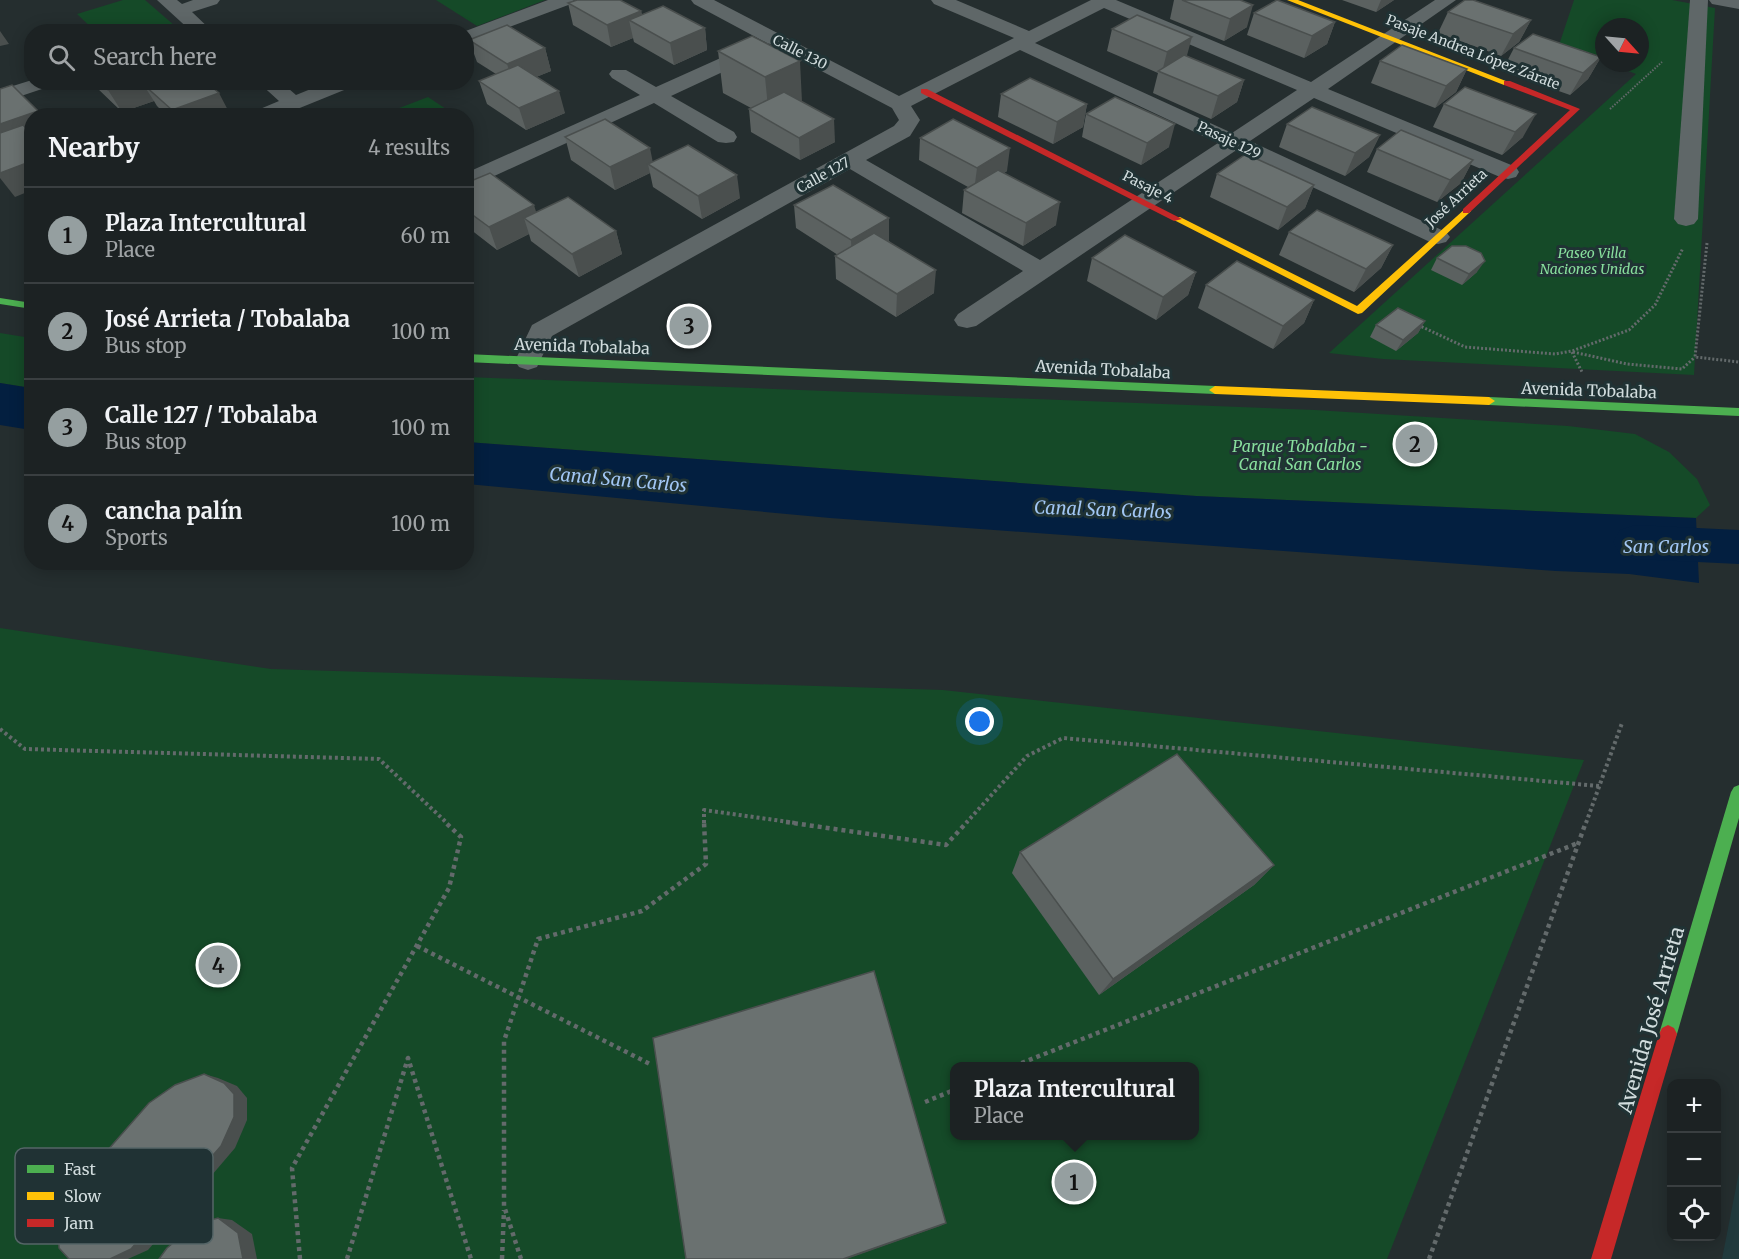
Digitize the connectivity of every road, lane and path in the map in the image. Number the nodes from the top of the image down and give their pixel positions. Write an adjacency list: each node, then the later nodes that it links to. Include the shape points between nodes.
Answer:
1 (211, 0): 11 (street)
2 (565, 0): 13 (street)
3 (700, 0): 15 (street, Calle 130)
4 (940, 0): 16 (street, Pasaje 129)
5 (1291, 0): 14 (main road, Pasaje Andrea López Zárate)
6 (1447, 0): 14 (street)
7 (1699, 0): 35 (street)
8 (1718, 0): 10 (street)
9 (1104, 1): 16 (street); 19 (street)
10 (1739, 4)
11 (172, 5): 12 (street)
12 (193, 24)
13 (474, 34)
14 (1390, 38): 19 (street); 28 (main road, Pasaje Andrea López Zárate)
15 (777, 40): 23 (street); 26 (street, Calle 130)
16 (1024, 41): 22 (street); 30 (street, Pasaje 129)
17 (619, 74): 23 (street)
18 (24, 89): 24 (street)
19 (1313, 89): 30 (street); 32 (street)
20 (278, 90): 25 (street)
21 (326, 90): 25 (street)
22 (924, 91): 26 (street); 34 (main road, Pasaje 4)
23 (655, 95): 29 (street); 33 (street)
24 (0, 98)
25 (293, 103): 27 (street)
26 (899, 104): 31 (street, Calle 127, via 910,120 902,131)
27 (280, 108)
28 (1576, 109): 32 (main road, José Arrieta)
29 (726, 137)
30 (1234, 142): 34 (street); 36 (street, Pasaje 129)
31 (850, 160): 37 (street); 45 (street, Calle 127, via 541,331)
32 (1508, 172): 36 (main road, José Arrieta)
33 (474, 178)
34 (1143, 203): 37 (street); 40 (main road, Pasaje 4)
35 (1686, 219): 42 (path, via 1682,250 1655,305 1629,330); 43 (path, via 1709,225)
36 (1438, 237): 40 (main road, José Arrieta)
37 (1041, 271): 41 (street)
38 (0, 301): 39 (main road)
39 (24, 305)
40 (1363, 307): 42 (path, via 1465,348 1555,354)
41 (967, 320)
42 (1572, 351): 43 (path, via 1651,368 1682,369)
43 (1695, 357): 46 (path)
44 (474, 358): 45 (main road, Avenida Tobalaba)
45 (528, 361): 47 (main road, Avenida Tobalaba)
46 (1739, 362)
47 (1739, 412)
48 (1622, 723): 50 (path)
49 (0, 729): 53 (path, via 25,749 380,759 461,837 449,888)
50 (1599, 786): 52 (path); 54 (path, via 1064,738 1028,756 946,845 704,810 706,864 642,911 538,939)
51 (1739, 792): 66 (main road, Avenida José Arrieta)
52 (1578, 843): 55 (path); 65 (path)
53 (417, 946): 54 (path); 60 (path, via 292,1168)
54 (519, 997): 56 (path); 59 (path, via 504,1041)
55 (1024, 1062)
56 (652, 1065)
57 (950, 1092): 58 (path)
58 (925, 1102)
59 (504, 1206): 63 (path); 64 (path)
60 (300, 1259)
61 (347, 1259): 62 (path, via 408,1058)
62 (471, 1259)
63 (502, 1259)
64 (521, 1259)
65 (1429, 1259)
66 (1601, 1259)

